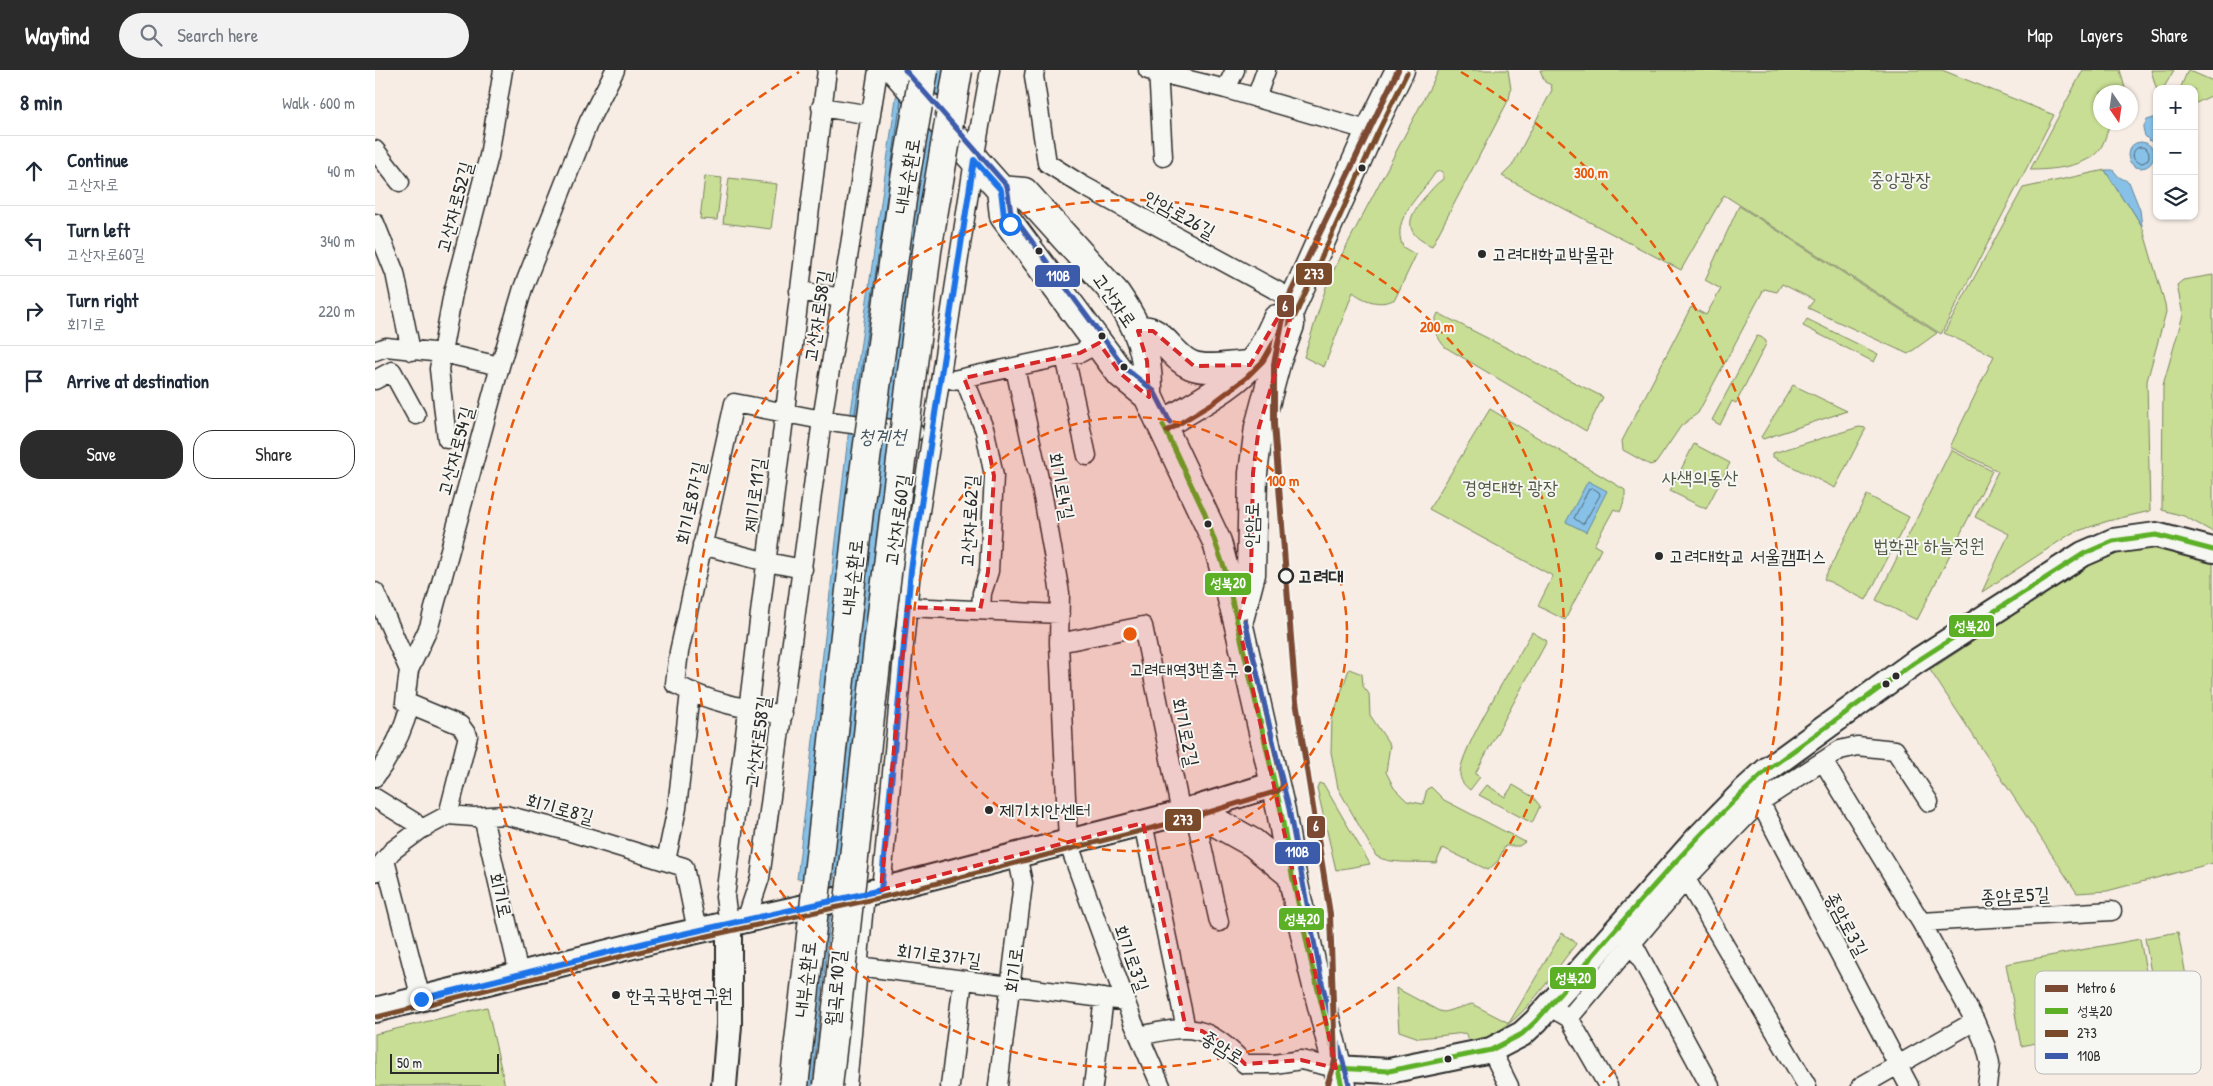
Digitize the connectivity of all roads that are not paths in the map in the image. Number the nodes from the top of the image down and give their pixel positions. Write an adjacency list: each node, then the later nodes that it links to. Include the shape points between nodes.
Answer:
1 (502, 70): 32 (street, 고산자로52길, via 489,156 453,293)
2 (615, 70): 35 (street, 고산자로54길, via 589,121 523,288)
3 (827, 70): 16 (street, 제기로11길)
4 (878, 70): 17 (street, 고산자로58길)
5 (895, 70): 21 (main road, bridge)
6 (924, 70): 104 (main road, 내부순환로, bridge, via 861,502)
7 (957, 70): 105 (main road, 내부순환로, bridge, via 927,252)
8 (990, 70): 21 (street, 고산자로60길)
9 (1035, 70): 27 (street, 안암로26길, via 1047,163)
10 (1235, 70): 14 (street)
11 (1266, 70): 15 (street)
12 (1399, 70): 18 (main road, 안암로)
13 (1155, 71): 14 (street); 20 (street)
14 (1226, 89): 15 (street)
15 (1256, 98): 18 (street)
16 (821, 107): 17 (street); 25 (street, 제기로11길)
17 (871, 116): 26 (street, 고산자로58길)
18 (1370, 131): 27 (main road, 안암로)
19 (375, 150): 22 (street)
20 (1163, 157)
21 (974, 160): 23 (main road); 39 (street, 고산자로60길)
22 (400, 182)
23 (1001, 190): 28 (main road, 고산자로, via 1024,192 1116,294); 29 (main road, 고산자로, via 1004,216)
24 (375, 223): 31 (street, via 395,273)
25 (799, 291): 26 (street); 41 (street, 제기로11길)
26 (842, 298): 43 (street, 고산자로58길)
27 (1291, 306): 34 (main road, 안암로, via 1277,319); 56 (main road, 안암로, via 1290,325 1259,427 1253,473 1251,574)
28 (1137, 331): 34 (main road, via 1153,331 1178,357 1194,366); 40 (main road, 고산자로, via 1147,361)
29 (1099, 343): 33 (street, via 1080,353); 40 (main road, 고산자로, via 1121,374)
30 (375, 351): 31 (street, via 387,347)
31 (411, 351): 32 (street)
32 (442, 353): 35 (street); 46 (street, 고산자로52길, via 439,369)
33 (1065, 356): 36 (street); 47 (street)
34 (1250, 364): 44 (main road, 안암로, via 1223,387)
35 (500, 366): 58 (street, 고산자로54길, via 429,628)
36 (1015, 368): 37 (street); 55 (street, 회기로4길, via 1043,497 1060,593)
37 (964, 378): 39 (street); 54 (street, 고산자로62길, via 985,431 994,476 989,571)
38 (375, 380): 42 (street, via 392,371)
39 (939, 383): 45 (street, 고산자로60길)
40 (1148, 396): 44 (main road, 고산자로)
41 (785, 414): 43 (street, 회기로8가길); 48 (street, 회기로8가길, via 734,403); 50 (street, 제기로11길)
42 (416, 415)
43 (828, 421): 45 (street, 회기로8가길, bridge); 51 (street, 고산자로58길)
44 (1163, 425): 56 (main road, 고산자로, via 1217,542)
45 (928, 434): 53 (street, 고산자로60길)
46 (447, 439)
47 (1087, 456)
48 (702, 546): 50 (street); 59 (street, 회기로8가길, via 675,684)
49 (2213, 550): 94 (street, via 2156,536 2128,538 2101,546 2067,564 1914,663 1767,770 1745,790)
50 (767, 562): 51 (street); 61 (street, 제기로11길)
51 (803, 569): 62 (street, 고산자로58길)
52 (375, 592): 58 (street)
53 (907, 607): 54 (street); 80 (street, 고산자로60길)
54 (981, 610): 55 (street)
55 (1060, 614): 57 (street, 회기로4길)
56 (1238, 622): 65 (main road)
57 (1059, 643): 69 (street, 회기로2길, via 1143,626); 74 (street, 회기로4길)
58 (409, 670): 60 (street, 고산자로54길, via 405,702)
59 (690, 692): 61 (street); 76 (street, via 677,808)
60 (411, 704): 64 (street, via 391,754); 70 (street, via 459,725 468,736)
61 (749, 710): 62 (street); 82 (street, 제기로11길, via 725,897)
62 (783, 715): 82 (street, 고산자로58길, via 760,878)
63 (1823, 761): 67 (street); 68 (street, via 1849,747 1895,750); 84 (street)
64 (375, 777)
65 (1275, 784): 69 (street); 78 (main road)
66 (375, 798): 73 (street, via 414,822)
67 (1760, 802): 79 (street); 101 (street, 종암로3길)
68 (1929, 802)
69 (1187, 811): 72 (street); 78 (main road, via 1253,843); 83 (street)
70 (448, 815): 71 (street, 회기로8길); 73 (street)
71 (483, 817): 76 (street, 회기로8길, via 505,815); 88 (street, 회기로)
72 (1143, 823): 74 (street); 98 (street)
73 (419, 830): 77 (street, via 392,851)
74 (1069, 842): 75 (street); 93 (street, 회기로3길)
75 (1017, 855): 80 (street); 90 (street, 회기로, via 1023,883)
76 (666, 861): 85 (street, 회기로8길, via 684,867)
77 (380, 866): 92 (street)
78 (1293, 875): 102 (main road)
79 (1686, 879): 86 (street); 114 (street)
80 (873, 892): 82 (street, bridge); 87 (street, 월곡로10길)
81 (2112, 911): 84 (street, 종암로5길)
82 (737, 922): 85 (street); 103 (street)
83 (1219, 922)
84 (1921, 922): 97 (street)
85 (697, 931): 88 (street)
86 (1632, 942): 96 (street); 113 (street)
87 (858, 966): 89 (street, 회기로3가길); 106 (street, 월곡로10길)
88 (519, 974): 92 (street)
89 (963, 980): 90 (street, 회기로3가길); 107 (street)
90 (1011, 986): 91 (street, 회기로3가길); 108 (street, 회기로)
91 (1104, 998): 93 (street, 회기로3가길); 109 (street)
92 (421, 999): 95 (street)
93 (1125, 1001): 99 (street, 회기로3길)
94 (1548, 1006): 96 (street); 100 (street, via 1521,1034)
95 (375, 1010)
96 (1569, 1018): 112 (street)
97 (1975, 1021): 101 (street); 117 (street, via 1990,1063)
98 (1186, 1029): 99 (street, 종암로, via 1175,1028); 102 (street, 종암로, via 1202,1031 1227,1046 1245,1064 1301,1060)
99 (1139, 1036): 110 (street, 회기로3길)
100 (1491, 1050): 102 (street, via 1389,1071); 111 (street)
101 (1897, 1066): 115 (street); 116 (street, 종암로3길)
102 (1339, 1077)
103 (724, 1086)
104 (794, 1086)
105 (828, 1086)
106 (847, 1086)
107 (950, 1086)
108 (998, 1086)
109 (1093, 1086)
110 (1161, 1086)
111 (1509, 1086)
112 (1608, 1086)
113 (1710, 1086)
114 (1807, 1086)
115 (1861, 1086)
116 (1909, 1086)
117 (1987, 1086)

